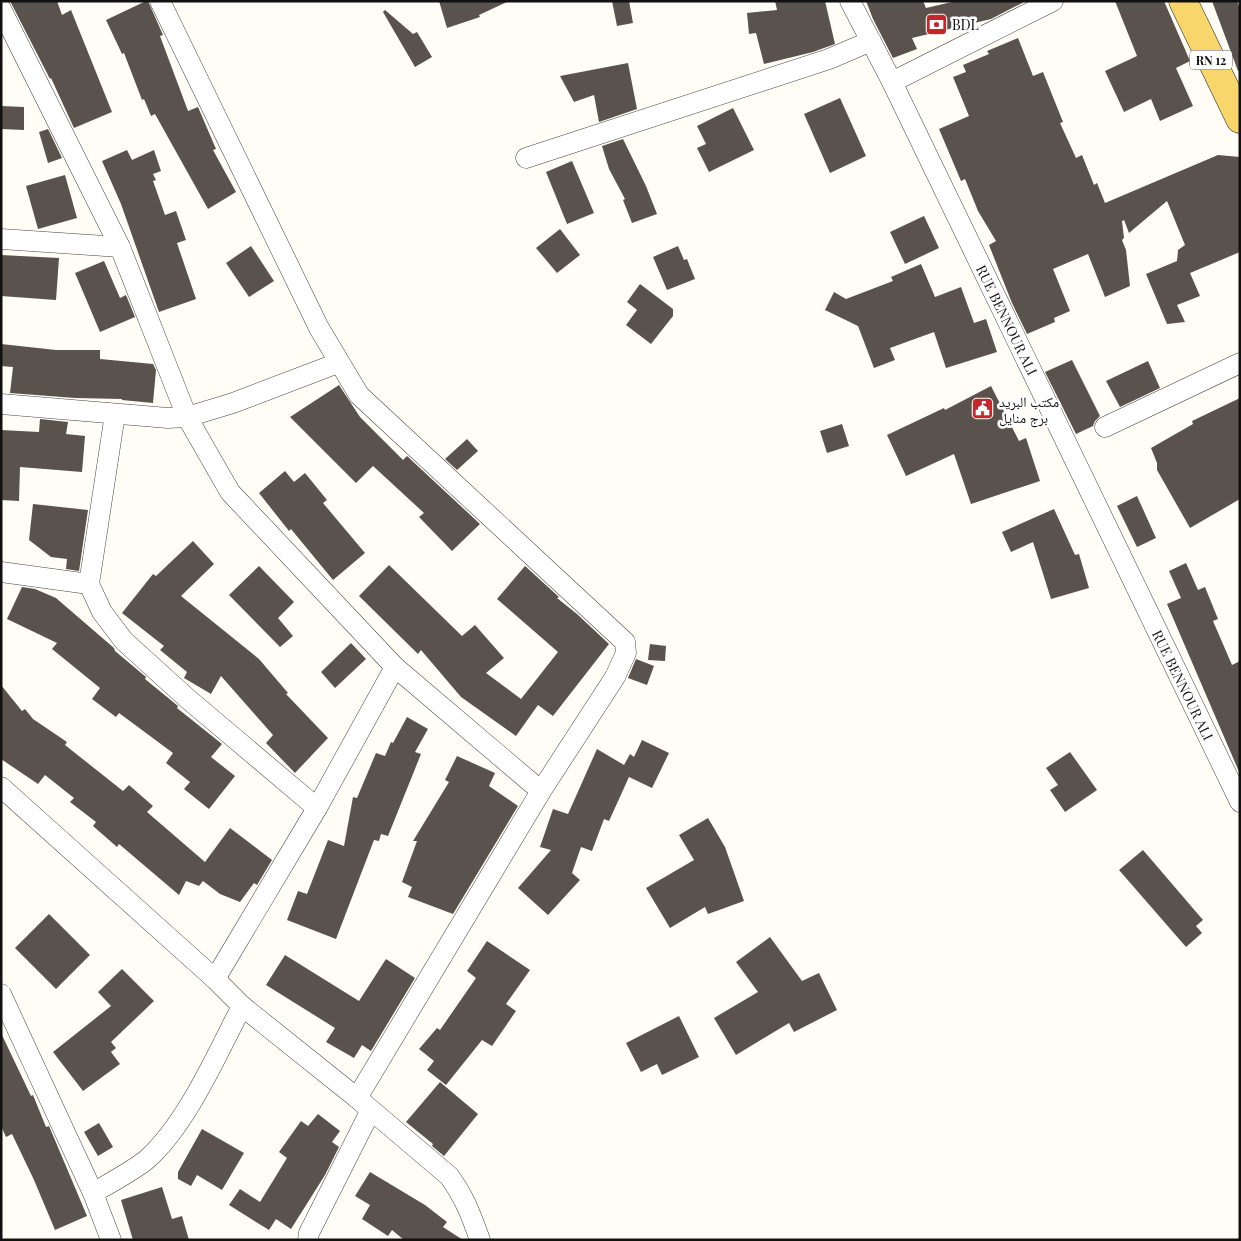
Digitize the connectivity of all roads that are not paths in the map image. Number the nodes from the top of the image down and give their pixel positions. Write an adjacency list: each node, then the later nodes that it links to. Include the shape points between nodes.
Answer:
1 (160, 1): 12 (street, via 318,328)
2 (850, 1): 6 (street, RUE BENNOUR ALI)
3 (1053, 1): 7 (street)
4 (1184, 1): 8 (main road, RN 12)
5 (1, 10): 11 (street)
6 (871, 41): 7 (street, RUE BENNOUR ALI); 9 (street, via 829,59)
7 (892, 82): 23 (street, RUE BENNOUR ALI)
8 (1240, 119)
9 (526, 158)
10 (1, 239): 11 (street)
11 (120, 247): 16 (street)
12 (338, 363): 16 (street); 22 (street, via 359,395 626,642 626,653 615,677)
13 (1240, 363): 17 (street)
14 (1, 404): 15 (street)
15 (116, 414): 16 (street); 19 (street)
16 (187, 417): 20 (street, via 230,492)
17 (1105, 427)
18 (1, 572): 19 (street)
19 (88, 584): 24 (street, via 102,612 124,641)
20 (396, 667): 22 (street); 24 (street)
21 (1, 787): 25 (street)
22 (540, 791): 28 (street)
23 (1240, 802)
24 (317, 808): 25 (street)
25 (214, 979): 27 (street)
26 (1, 994): 29 (street)
27 (242, 1006): 28 (street); 29 (street, via 197,1091 170,1133 144,1161)
28 (364, 1104): 31 (street); 32 (street, via 449,1176 470,1210)
29 (93, 1193): 30 (street)
30 (111, 1240)
31 (308, 1240)
32 (480, 1240)

